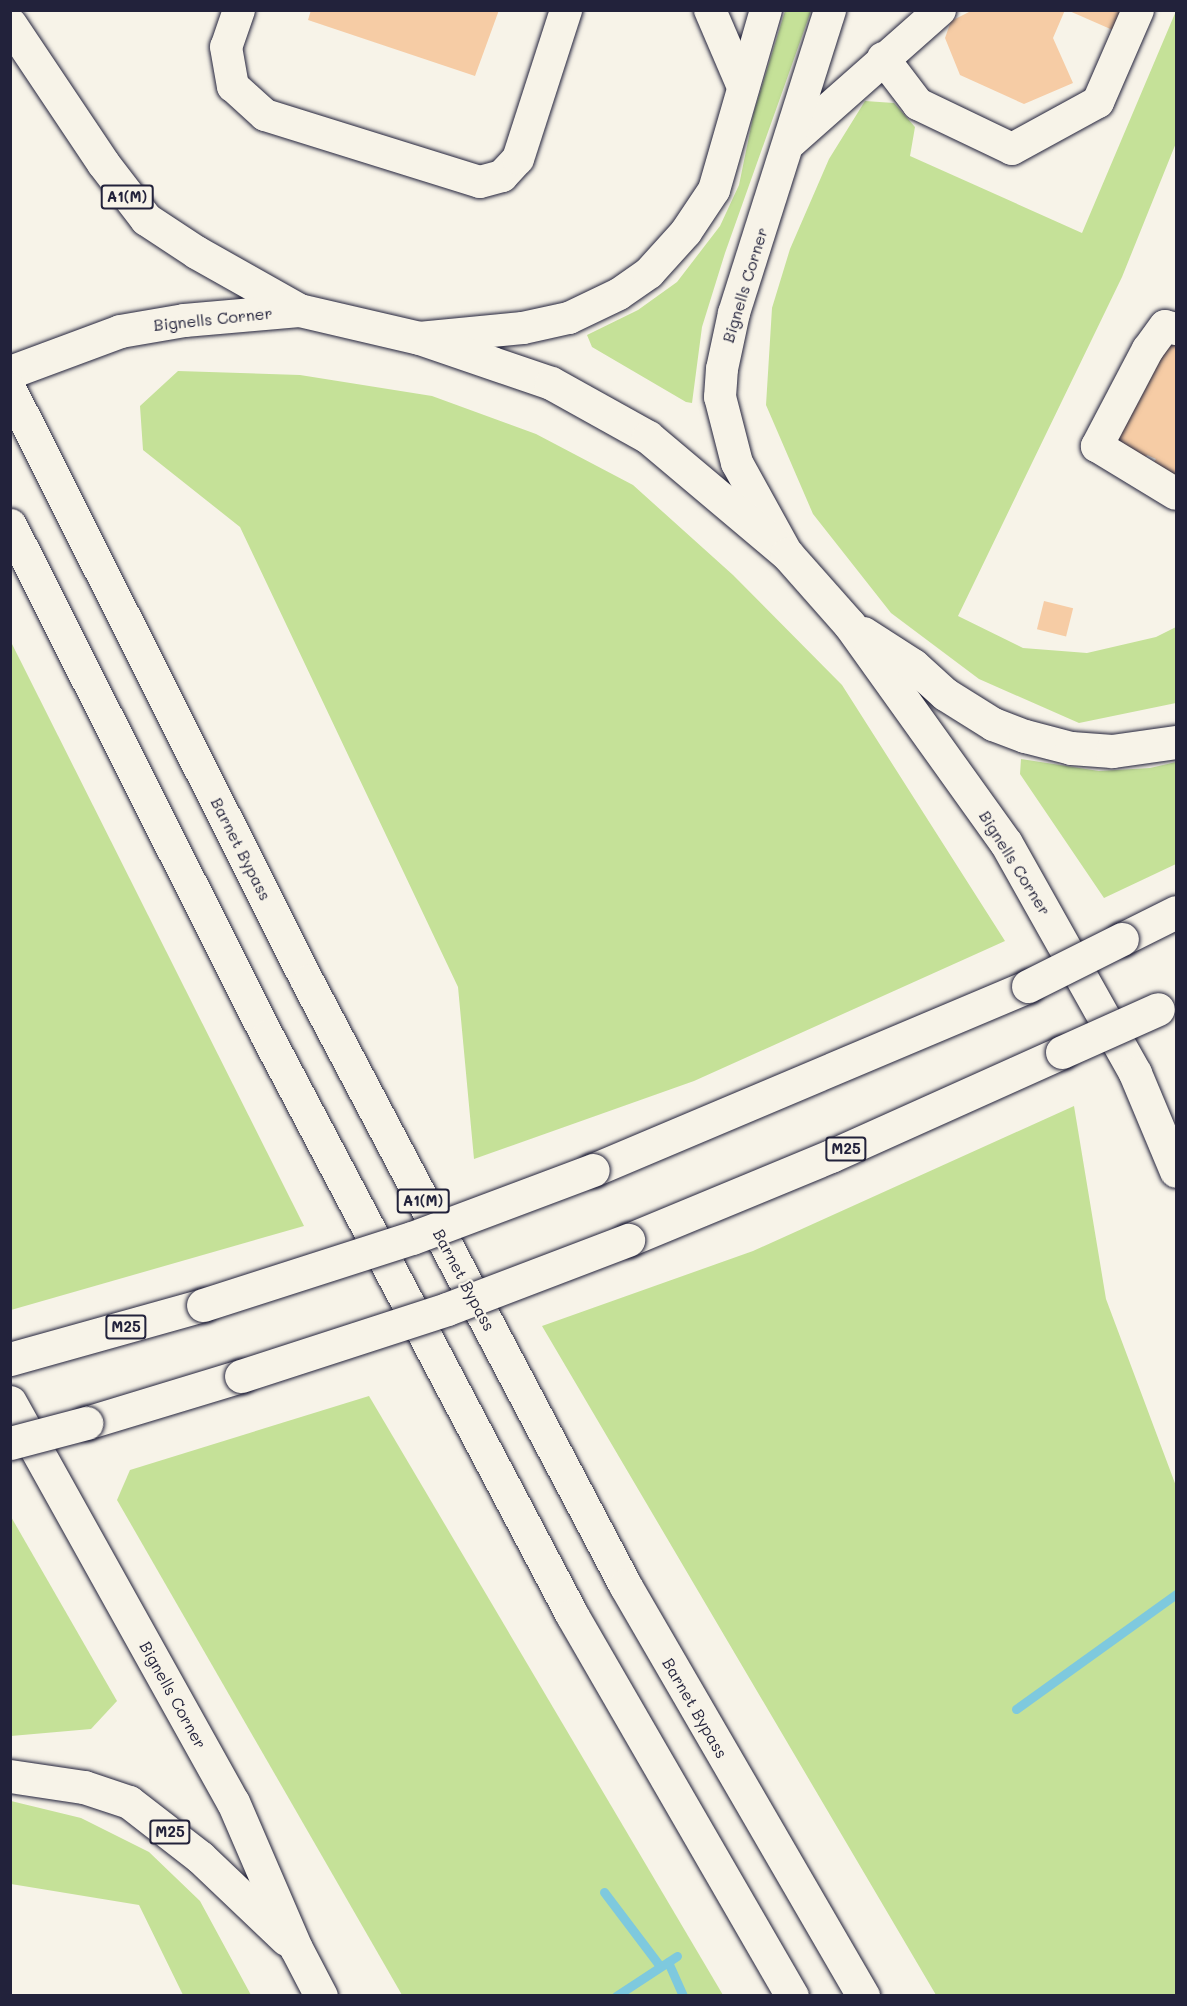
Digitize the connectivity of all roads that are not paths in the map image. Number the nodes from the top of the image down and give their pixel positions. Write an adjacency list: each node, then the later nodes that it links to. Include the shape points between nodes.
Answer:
1 (239, 10): 2 (street, via 226,47 233,86 265,115 480,182 501,176 518,159)
2 (566, 10)
3 (710, 10): 10 (street)
4 (766, 10): 10 (street, Bignells Corner)
5 (830, 10): 11 (street, Bignells Corner)
6 (940, 10): 9 (street)
7 (1138, 10): 9 (street, via 1098,102 1012,149 918,104)
8 (10, 24): 12 (highway, A1(M), via 146,219)
9 (883, 58): 11 (street)
10 (743, 87): 14 (street, Bignells Corner, via 714,190 686,232 650,273 619,294 569,318 523,328)
11 (791, 142): 19 (street, Bignells Corner, via 734,313 720,397 737,463)
12 (299, 310): 14 (highway, Bignells Corner); 15 (highway, Bignells Corner, via 184,320 120,331)
13 (1176, 329): 17 (street, via 1165,327 1148,349 1097,446)
14 (419, 338): 19 (highway, Bignells Corner, via 551,383 617,416 709,485)
15 (10, 372)
16 (10, 390): 32 (highway, Barnet Bypass / A1(M), via 307,981 625,1585)
17 (1176, 494)
18 (10, 525): 31 (highway, via 267,1036 572,1615)
19 (787, 554): 20 (highway, Bignells Corner)
20 (849, 624): 21 (highway, via 913,665 945,694 993,724 1025,736 1071,748 1112,752); 24 (highway, Bignells Corner, via 1006,843 1134,1073)
21 (1176, 742)
22 (1176, 912): 25 (highway, M25, bridge, via 1028,986 593,1170 412,1238 203,1305)
23 (1167, 1004): 27 (highway, M25, bridge, via 831,1156 447,1309 241,1376)
24 (1176, 1171)
25 (10, 1359)
26 (10, 1402): 29 (highway, Bignells Corner, via 233,1802)
27 (10, 1443)
28 (10, 1776): 29 (highway, M25, via 84,1786 136,1807 200,1857)
29 (296, 1948): 30 (highway, Bignells Corner)
30 (321, 1995)
31 (792, 1995)
32 (863, 1995)

